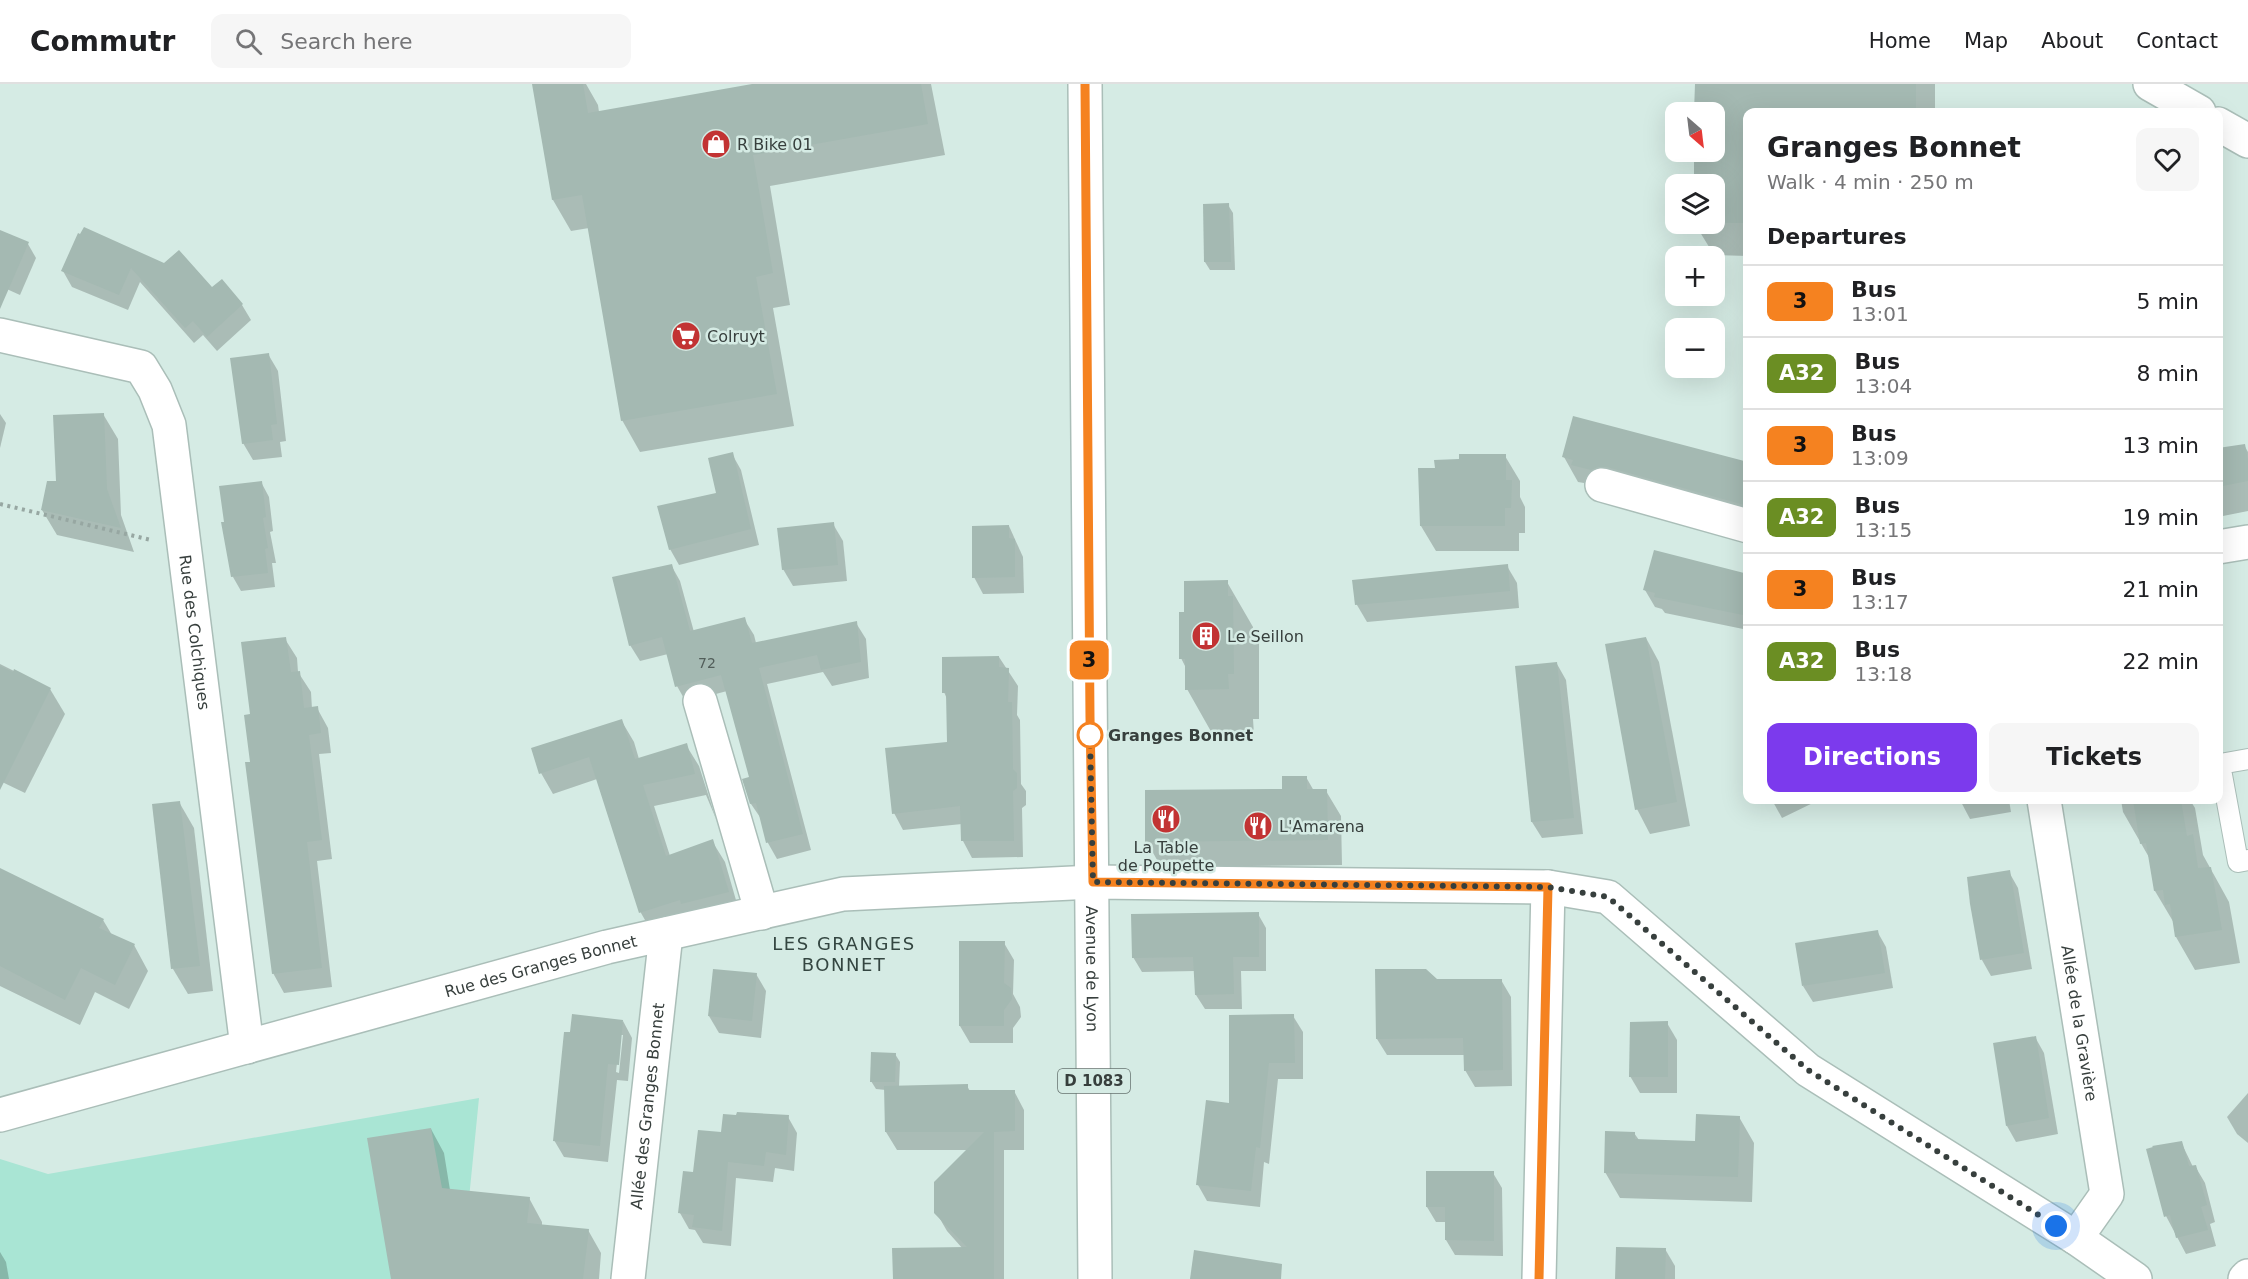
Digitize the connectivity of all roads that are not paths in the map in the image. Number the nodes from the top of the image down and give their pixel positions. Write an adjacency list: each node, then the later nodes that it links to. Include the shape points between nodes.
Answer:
1 (1085, 84): 17 (street, Avenue de Lyon / D 1083)
2 (2150, 84): 3 (street)
3 (2192, 108)
4 (2223, 127): 5 (street)
5 (2248, 141)
6 (0, 335): 21 (street, Rue des Colchiques, via 141,367 169,425)
7 (1602, 486): 8 (street)
8 (1743, 525)
9 (2248, 542): 10 (street)
10 (2223, 547)
11 (700, 701): 19 (street)
12 (2248, 759): 13 (lane)
13 (2223, 763)
14 (2223, 780): 16 (lane, via 2238,861)
15 (2045, 804): 23 (street, Allée de la Gravière, via 2107,1194)
16 (2248, 860)
17 (1093, 882): 18 (street, Rue des Granges Bonnet); 19 (street, Rue des Granges Bonnet, via 843,894); 25 (street, Avenue de Lyon / D 1083)
18 (1548, 887): 23 (street, Rue des Granges Bonnet, via 1608,897 1808,1070); 26 (street)
19 (762, 912): 20 (street, Rue des Granges Bonnet)
20 (666, 934): 21 (street, Rue des Granges Bonnet); 24 (street, Allée des Granges Bonnet)
21 (247, 1047): 22 (street, Rue des Granges Bonnet)
22 (0, 1115)
23 (2076, 1238): 27 (street, Rue des Granges Bonnet)
24 (628, 1279)
25 (1095, 1279)
26 (1539, 1279)
27 (2135, 1279)

